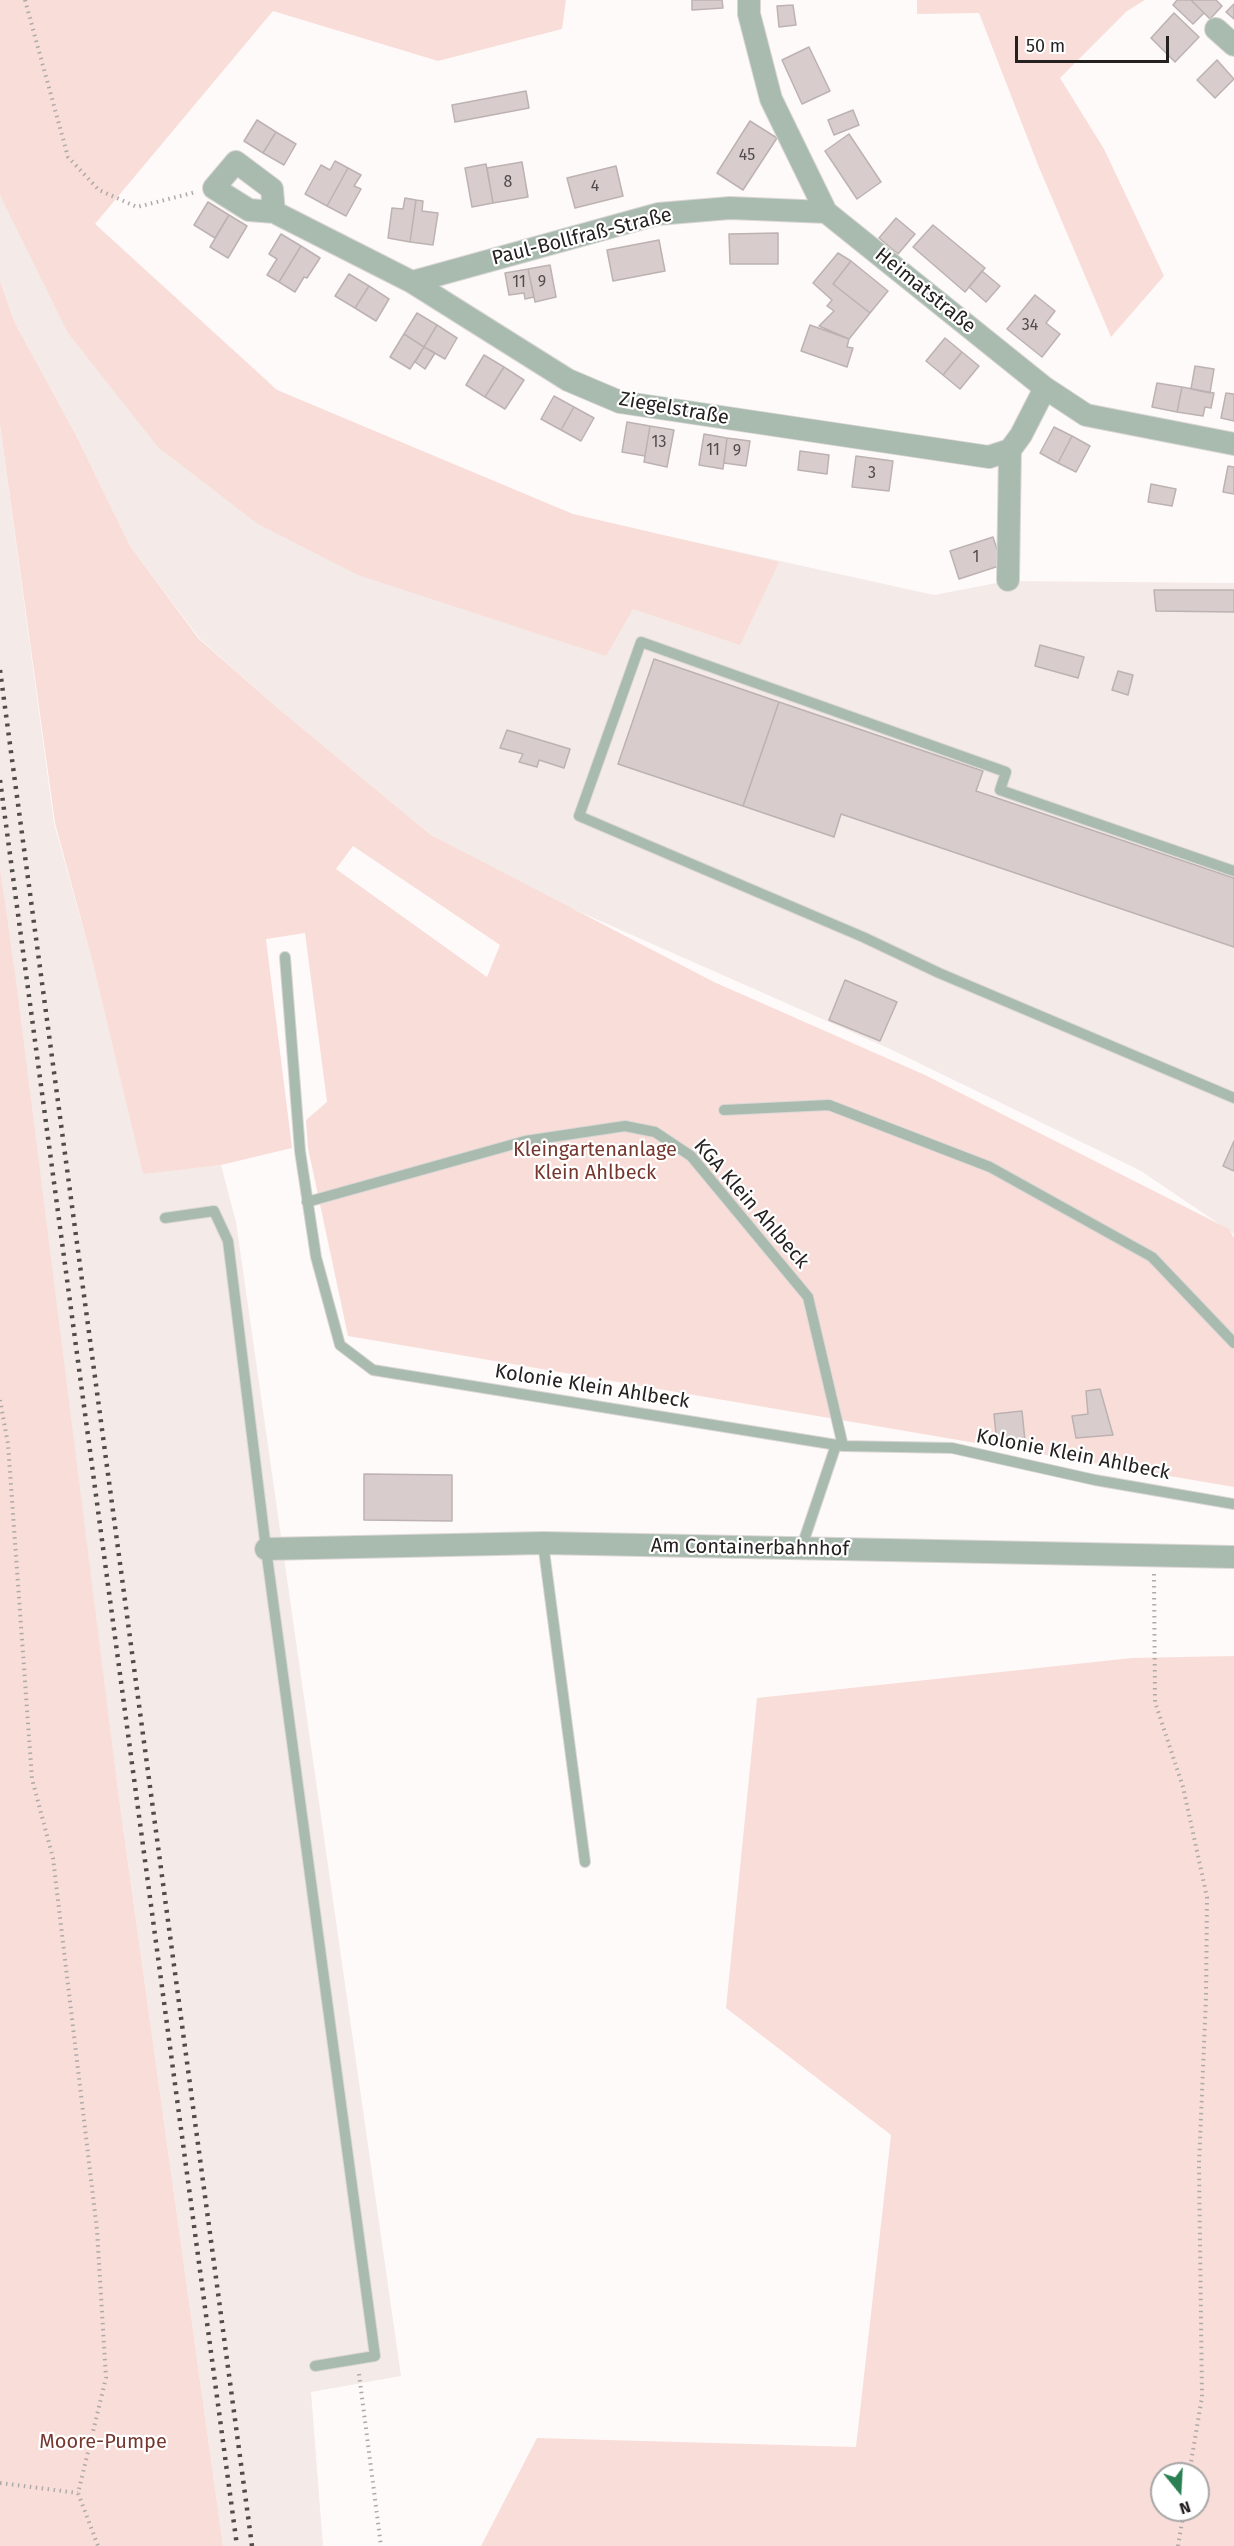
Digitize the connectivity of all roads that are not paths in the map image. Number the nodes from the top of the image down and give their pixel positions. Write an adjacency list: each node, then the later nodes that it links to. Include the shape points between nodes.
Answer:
1 (749, 0): 5 (street, Heimatstraße, via 771,99)
2 (1216, 29): 3 (street)
3 (1234, 45)
4 (274, 212): 4 (street, Ziegelstraße, via 272,189 236,162 214,188 249,210); 6 (street, Ziegelstraße)
5 (826, 212): 6 (street, Paul-Bollfraß-Straße, via 730,208 658,214); 7 (street, Heimatstraße)
6 (412, 282): 9 (street, Ziegelstraße, via 568,380 620,402 989,457)
7 (1045, 388): 8 (street, Heimatstraße, via 1086,415); 9 (street)
8 (1234, 444)
9 (1010, 450): 10 (street)
10 (1008, 580)
11 (1234, 871): 13 (lane, via 1000,790 1006,772 641,642 579,816)
12 (285, 957): 15 (lane, Kolonie Klein Ahlbeck, via 300,1150)
13 (1234, 1098)
14 (724, 1110): 17 (lane, via 829,1105 990,1167 1152,1257)
15 (308, 1202): 18 (lane, Kolonie Klein Ahlbeck, via 316,1257 340,1345 373,1370); 18 (lane, KGA Klein Ahlbeck, via 525,1141 625,1126 655,1132 691,1156 808,1297)
16 (165, 1218): 21 (lane, via 214,1211 228,1241)
17 (1234, 1342)
18 (840, 1445): 19 (lane, Kolonie Klein Ahlbeck, via 952,1448 1095,1480); 22 (lane)
19 (1234, 1504)
20 (543, 1543): 21 (street, Am Containerbahnhof); 22 (street, Am Containerbahnhof); 24 (lane)
21 (266, 1549): 25 (lane, via 375,2356)
22 (801, 1549): 23 (street, Am Containerbahnhof)
23 (1234, 1557)
24 (585, 1863)
25 (315, 2366)

